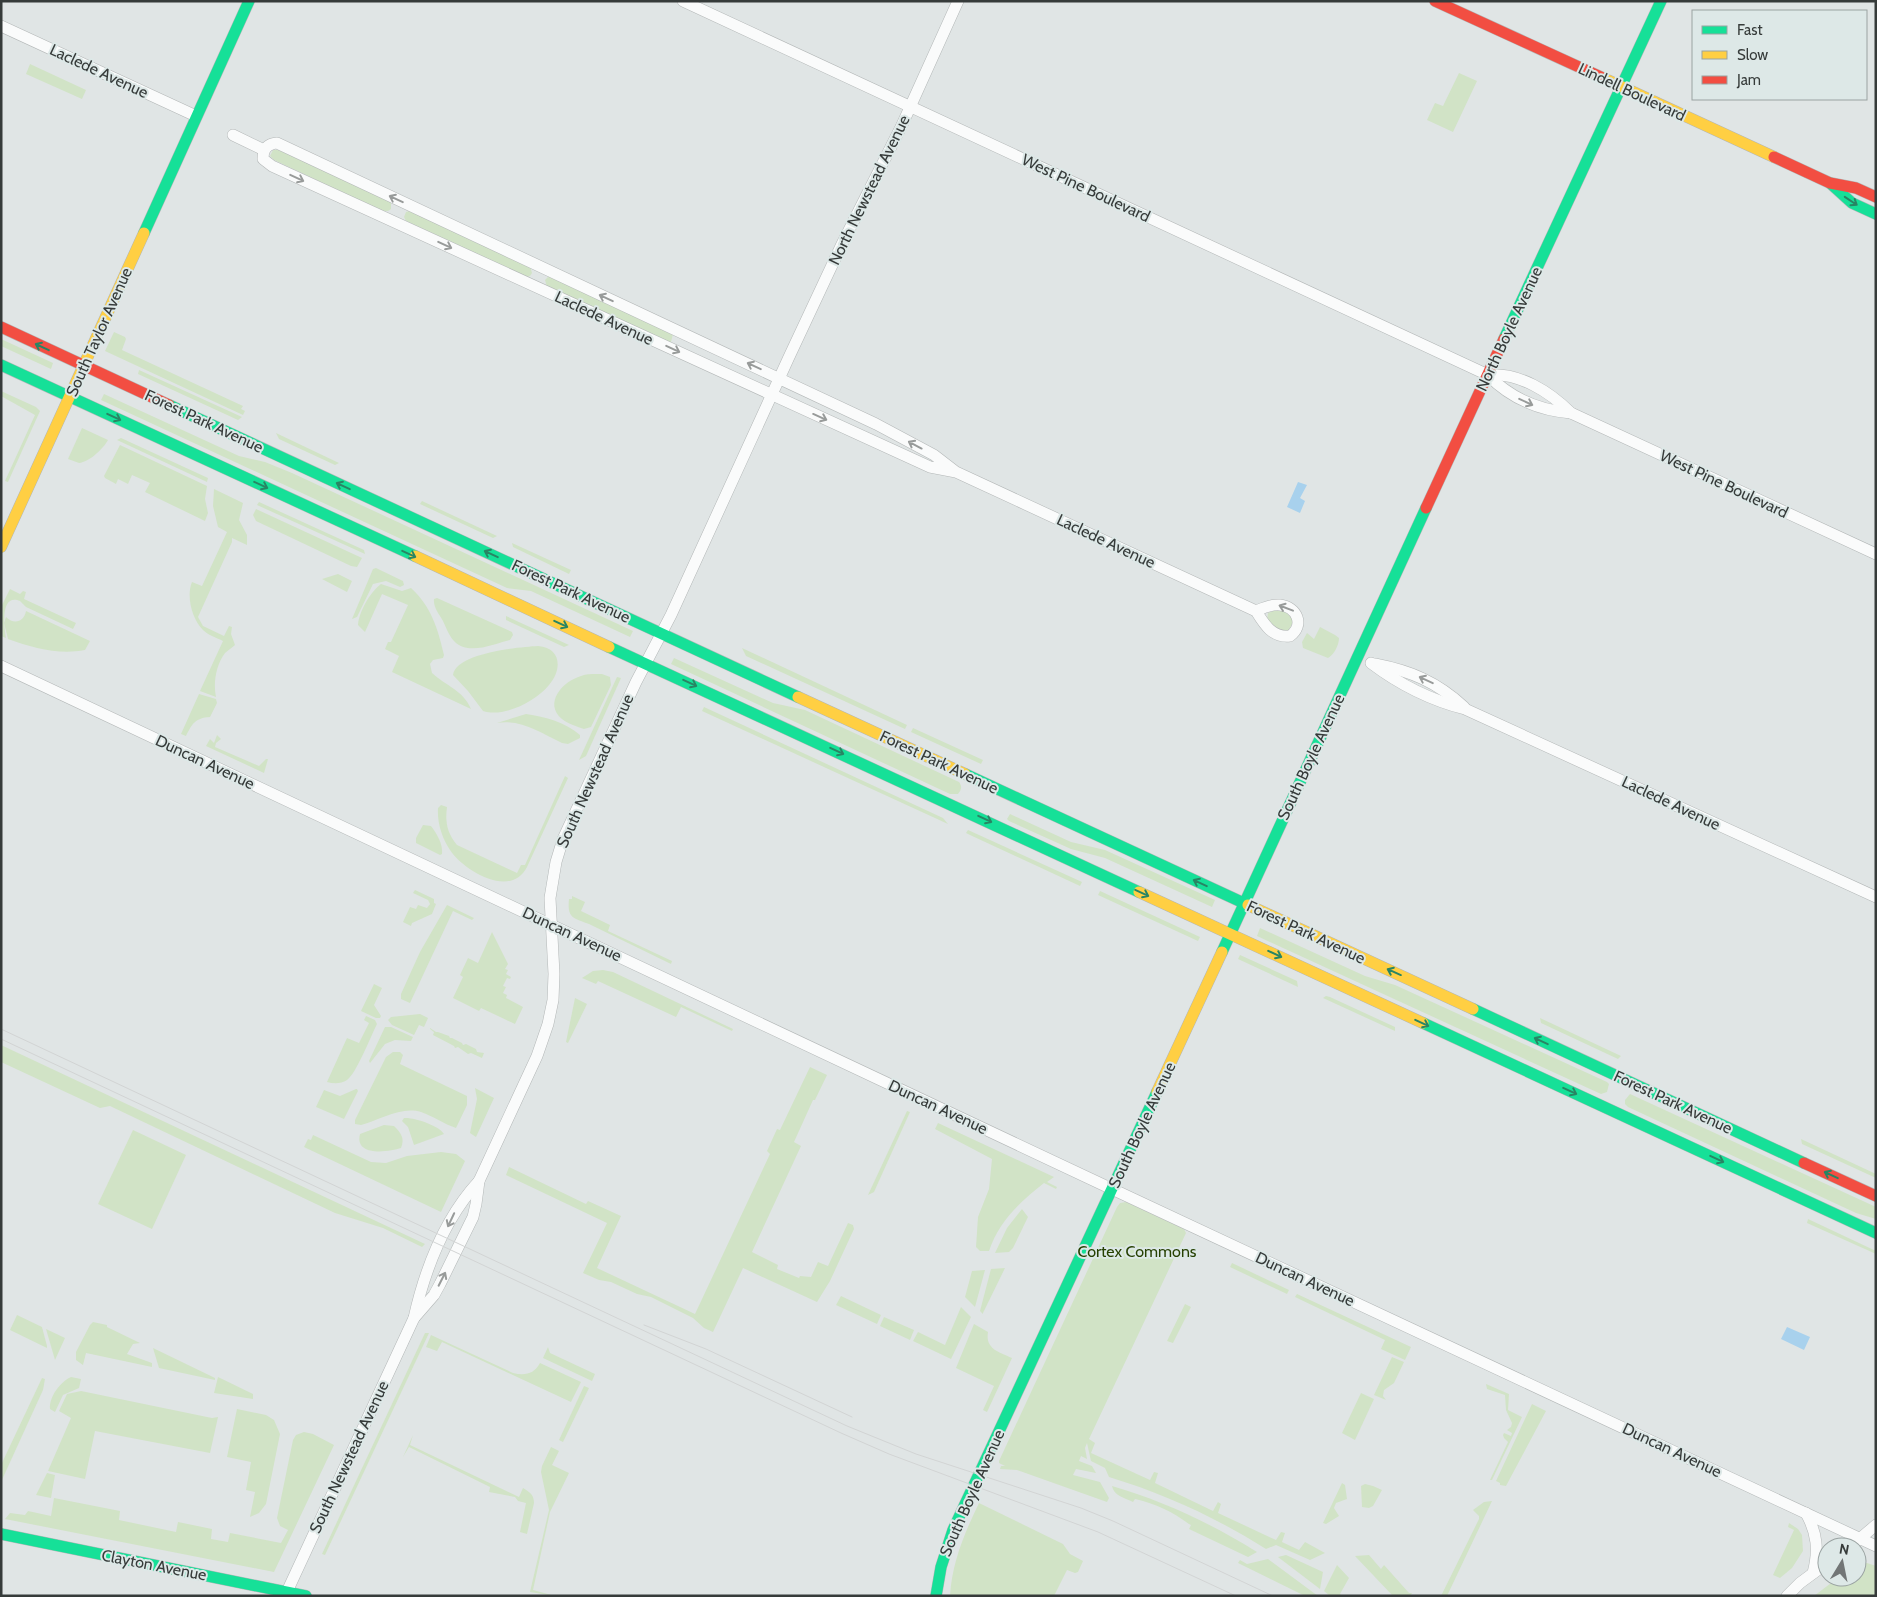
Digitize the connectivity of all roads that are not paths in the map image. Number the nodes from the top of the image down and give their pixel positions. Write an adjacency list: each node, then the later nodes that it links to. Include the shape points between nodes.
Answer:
1 (250, 1): 9 (main road, South Taylor Avenue)
2 (683, 1): 8 (street, West Pine Boulevard)
3 (958, 1): 8 (street, North Newstead Avenue)
4 (1435, 1): 7 (main road, Lindell Boulevard)
5 (1661, 1): 7 (main road, North Boyle Avenue)
6 (1, 26): 9 (street, Laclede Avenue)
7 (1622, 87): 12 (main road, Lindell Boulevard); 18 (main road, North Boyle Avenue)
8 (910, 106): 18 (street, West Pine Boulevard); 19 (street, North Newstead Avenue)
9 (196, 116): 17 (main road, South Taylor Avenue)
10 (233, 136): 11 (street)
11 (264, 150): 19 (street, Laclede Avenue, one-way to 11, via 276,143); 20 (street, Laclede Avenue, one-way to 20, via 263,159 272,166)
12 (1830, 183): 13 (main road, Lindell Boulevard, via 1856,188); 14 (main road, Lindell Boulevard, one-way to 14, via 1852,203)
13 (1876, 197)
14 (1876, 214)
15 (1, 327): 17 (main road, Forest Park Avenue, one-way to 15)
16 (1, 365): 21 (main road, Forest Park Avenue)
17 (83, 366): 21 (main road, South Taylor Avenue); 27 (main road, Forest Park Avenue, one-way to 17)
18 (1488, 375): 22 (street, West Pine Boulevard, one-way to 22, via 1507,393 1541,409); 22 (street, West Pine Boulevard, via 1514,377 1549,393); 28 (main road, North Boyle Avenue)
19 (779, 378): 20 (street, South Newstead Avenue); 23 (street, Laclede Avenue, one-way to 19, via 934,455 901,437)
20 (772, 394): 23 (street, Laclede Avenue, one-way to 23, via 930,466); 27 (street, South Newstead Avenue)
21 (70, 397): 24 (main road, South Taylor Avenue); 29 (main road, Forest Park Avenue, one-way to 29)
22 (1571, 413): 25 (street, West Pine Boulevard)
23 (956, 472): 26 (street, Laclede Avenue)
24 (1, 547)
25 (1876, 554)
26 (1256, 611)
27 (662, 633): 29 (street, South Newstead Avenue); 32 (main road, Forest Park Avenue, one-way to 27)
28 (1357, 657): 31 (street, Laclede Avenue, via 1406,671 1437,685 1465,709); 32 (main road, South Boyle Avenue)
29 (645, 663): 33 (street, South Newstead Avenue, via 559,851 551,887); 34 (main road, Forest Park Avenue, one-way to 34)
30 (1, 666): 33 (street, Duncan Avenue)
31 (1876, 897)
32 (1244, 903): 34 (main road, South Boyle Avenue); 37 (main road, Forest Park Avenue, one-way to 32)
33 (550, 924): 35 (street, South Newstead Avenue, via 554,990 548,1024 537,1056); 36 (street, Duncan Avenue)
34 (1230, 934): 36 (main road, South Boyle Avenue); 38 (main road, Forest Park Avenue, one-way to 38)
35 (479, 1181): 39 (street, South Newstead Avenue, one-way to 39, via 456,1208 425,1275); 39 (street, South Newstead Avenue, one-way to 35, via 434,1295 473,1216)
36 (1112, 1189): 40 (street, Duncan Avenue); 49 (main road, South Boyle Avenue, via 951,1534)
37 (1876, 1196)
38 (1876, 1232)
39 (414, 1318): 47 (street, South Newstead Avenue)
40 (1806, 1513): 43 (street, Duncan Avenue); 46 (street, via 1817,1537)
41 (1876, 1525): 44 (street)
42 (1, 1534): 47 (main road, Clayton Avenue)
43 (1857, 1537)
44 (1863, 1537)
45 (1817, 1570): 46 (street)
46 (1813, 1573): 50 (street)
47 (286, 1594): 48 (main road, Clayton Avenue)
48 (306, 1596)
49 (936, 1596)
50 (1787, 1596)

